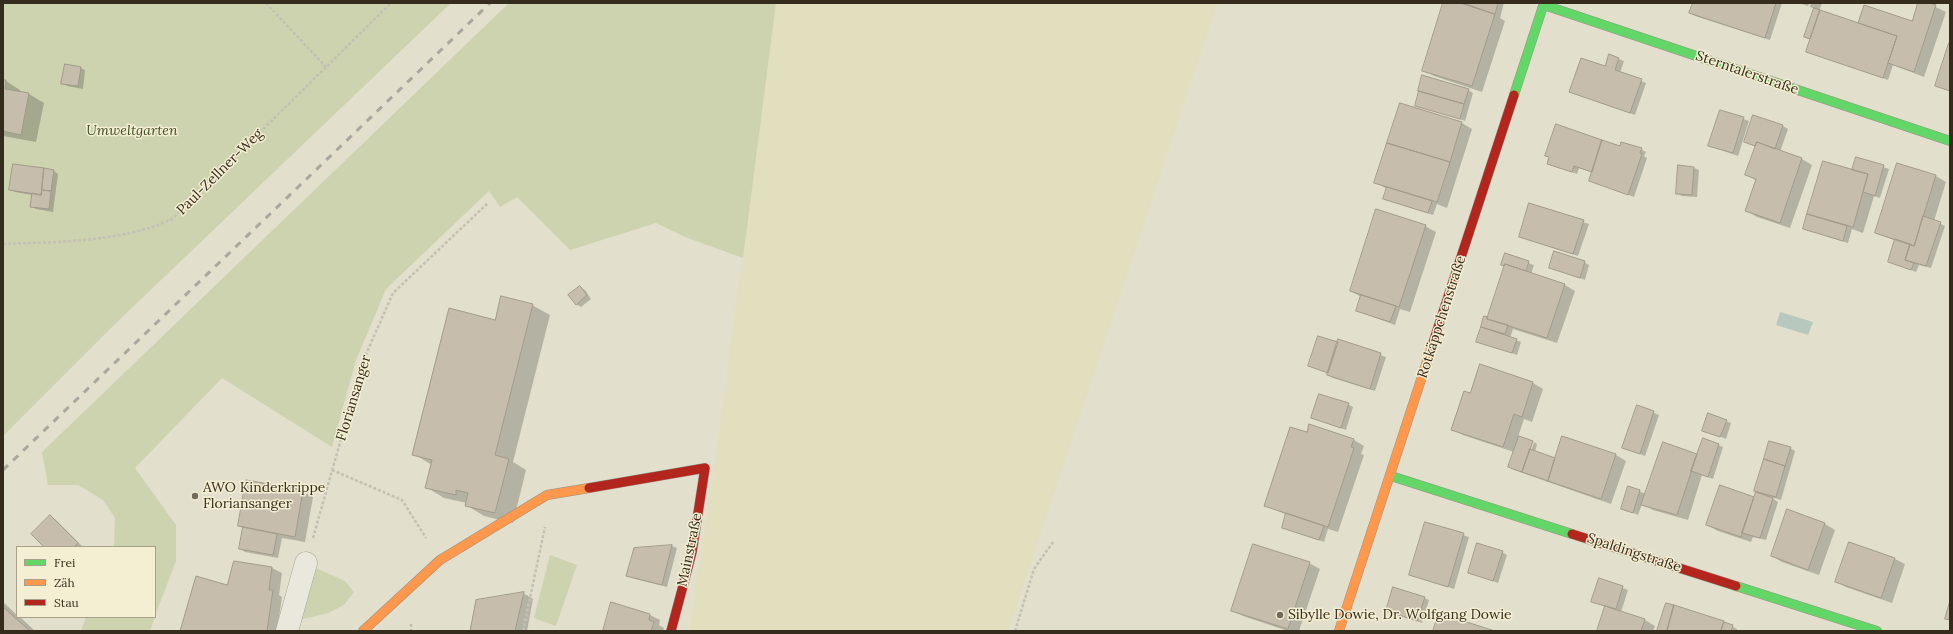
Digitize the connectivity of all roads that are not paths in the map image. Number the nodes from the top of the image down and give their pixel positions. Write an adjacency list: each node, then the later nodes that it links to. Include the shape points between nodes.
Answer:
1 (1544, 4): 2 (street, Sterntalerstraße); 3 (street, Rotkäppchenstraße)
2 (1950, 141)
3 (1391, 476): 8 (street, Rotkäppchenstraße); 9 (street, Spaldingstraße)
4 (306, 563): 5 (street)
5 (287, 631)
6 (363, 631): 7 (street, Mainstraße, via 440,560 547,495 705,468 692,552)
7 (671, 631)
8 (1339, 631)
9 (1877, 631)

